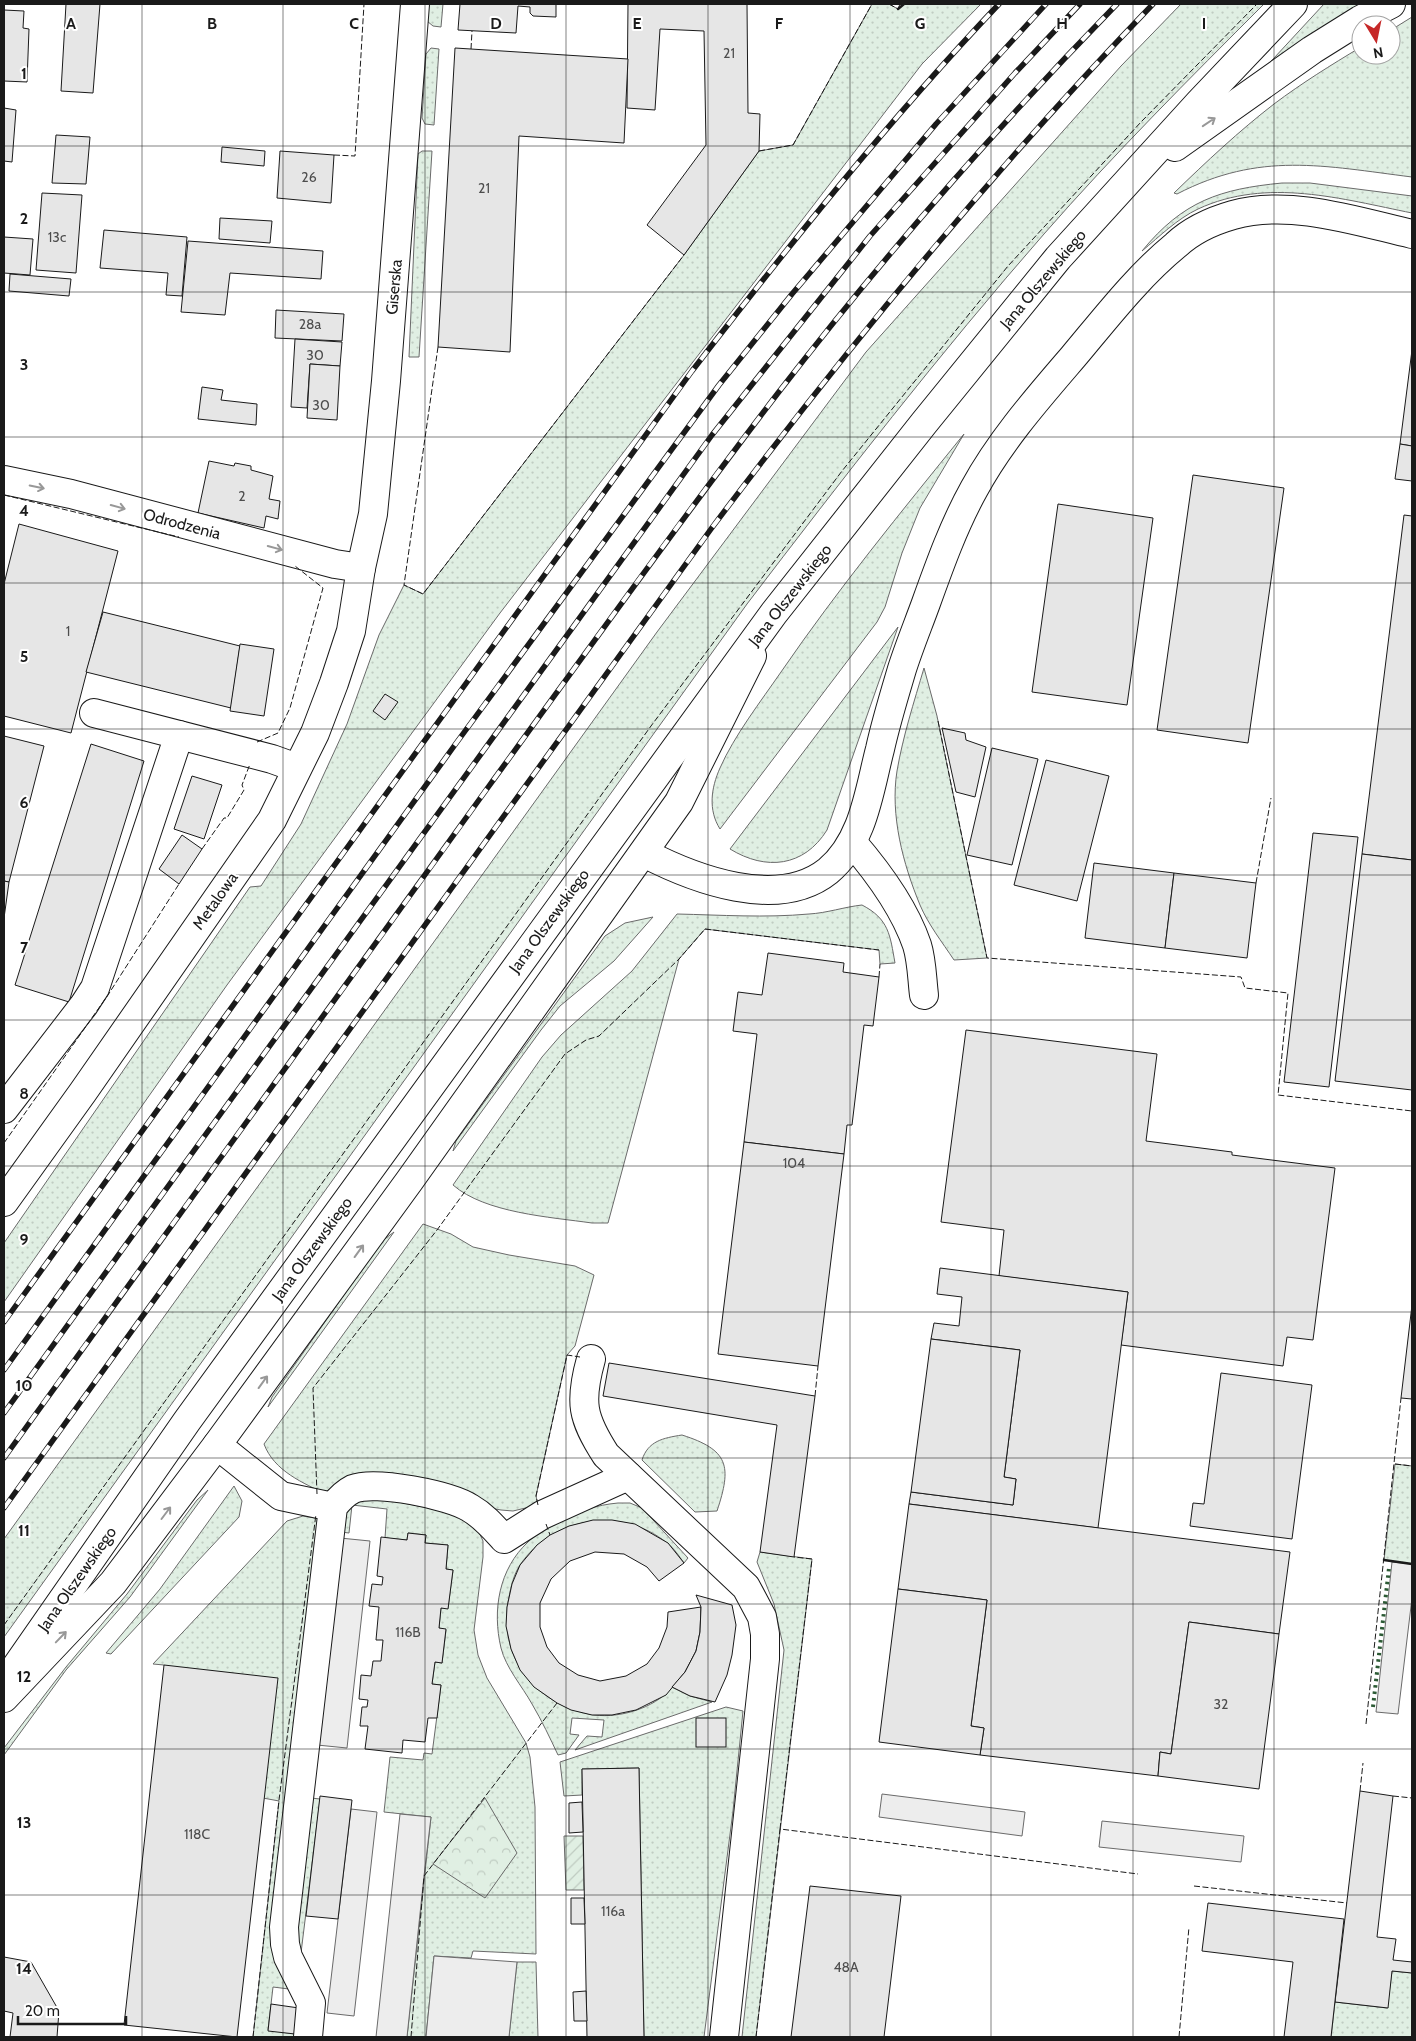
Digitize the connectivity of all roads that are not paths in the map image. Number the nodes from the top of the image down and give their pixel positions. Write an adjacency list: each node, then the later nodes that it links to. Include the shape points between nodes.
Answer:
1 (415, 4): 7 (main road, Giserska, via 386,381 373,514)
2 (1293, 4): 4 (main road, Jana Olszewskiego)
3 (1391, 4): 4 (main road, Jana Olszewskiego, one-way to 3, via 1312,50)
4 (1127, 182): 8 (main road, Jana Olszewskiego, via 1058,258)
5 (1412, 234): 12 (main road, via 1281,208 1232,215 1203,226 1176,244 1113,308 1000,448 974,488 953,530 902,669 867,800)
6 (4, 480): 7 (main road, Odrodzenia, one-way to 7)
7 (361, 568): 11 (main road, Metalowa, via 351,631 316,733)
8 (774, 613): 13 (main road, via 678,802); 21 (main road, Jana Olszewskiego, via 187,1420)
9 (94, 713): 10 (main road)
10 (179, 735): 11 (main road); 15 (main road, via 95,988)
11 (297, 768): 16 (main road, Metalowa, via 272,820)
12 (852, 842): 13 (main road, via 827,872 791,888 731,885 695,876); 14 (main road, via 871,864 909,926 918,947)
13 (644, 853): 18 (main road, one-way to 13)
14 (924, 995)
15 (4, 1109)
16 (4, 1202)
17 (591, 1359): 19 (main road, via 584,1384 587,1423 606,1456)
18 (218, 1445): 20 (main road, via 281,1496); 22 (main road, one-way to 18, via 113,1583)
19 (628, 1476): 20 (main road, via 542,1515 504,1539 471,1508 450,1498 372,1485 344,1494); 24 (main road, via 746,1586 762,1617 765,1634)
20 (333, 1507): 23 (main road, via 284,1927 288,1957 311,2004)
21 (4, 1684)
22 (4, 1698)
23 (308, 2037)
24 (724, 2037)

